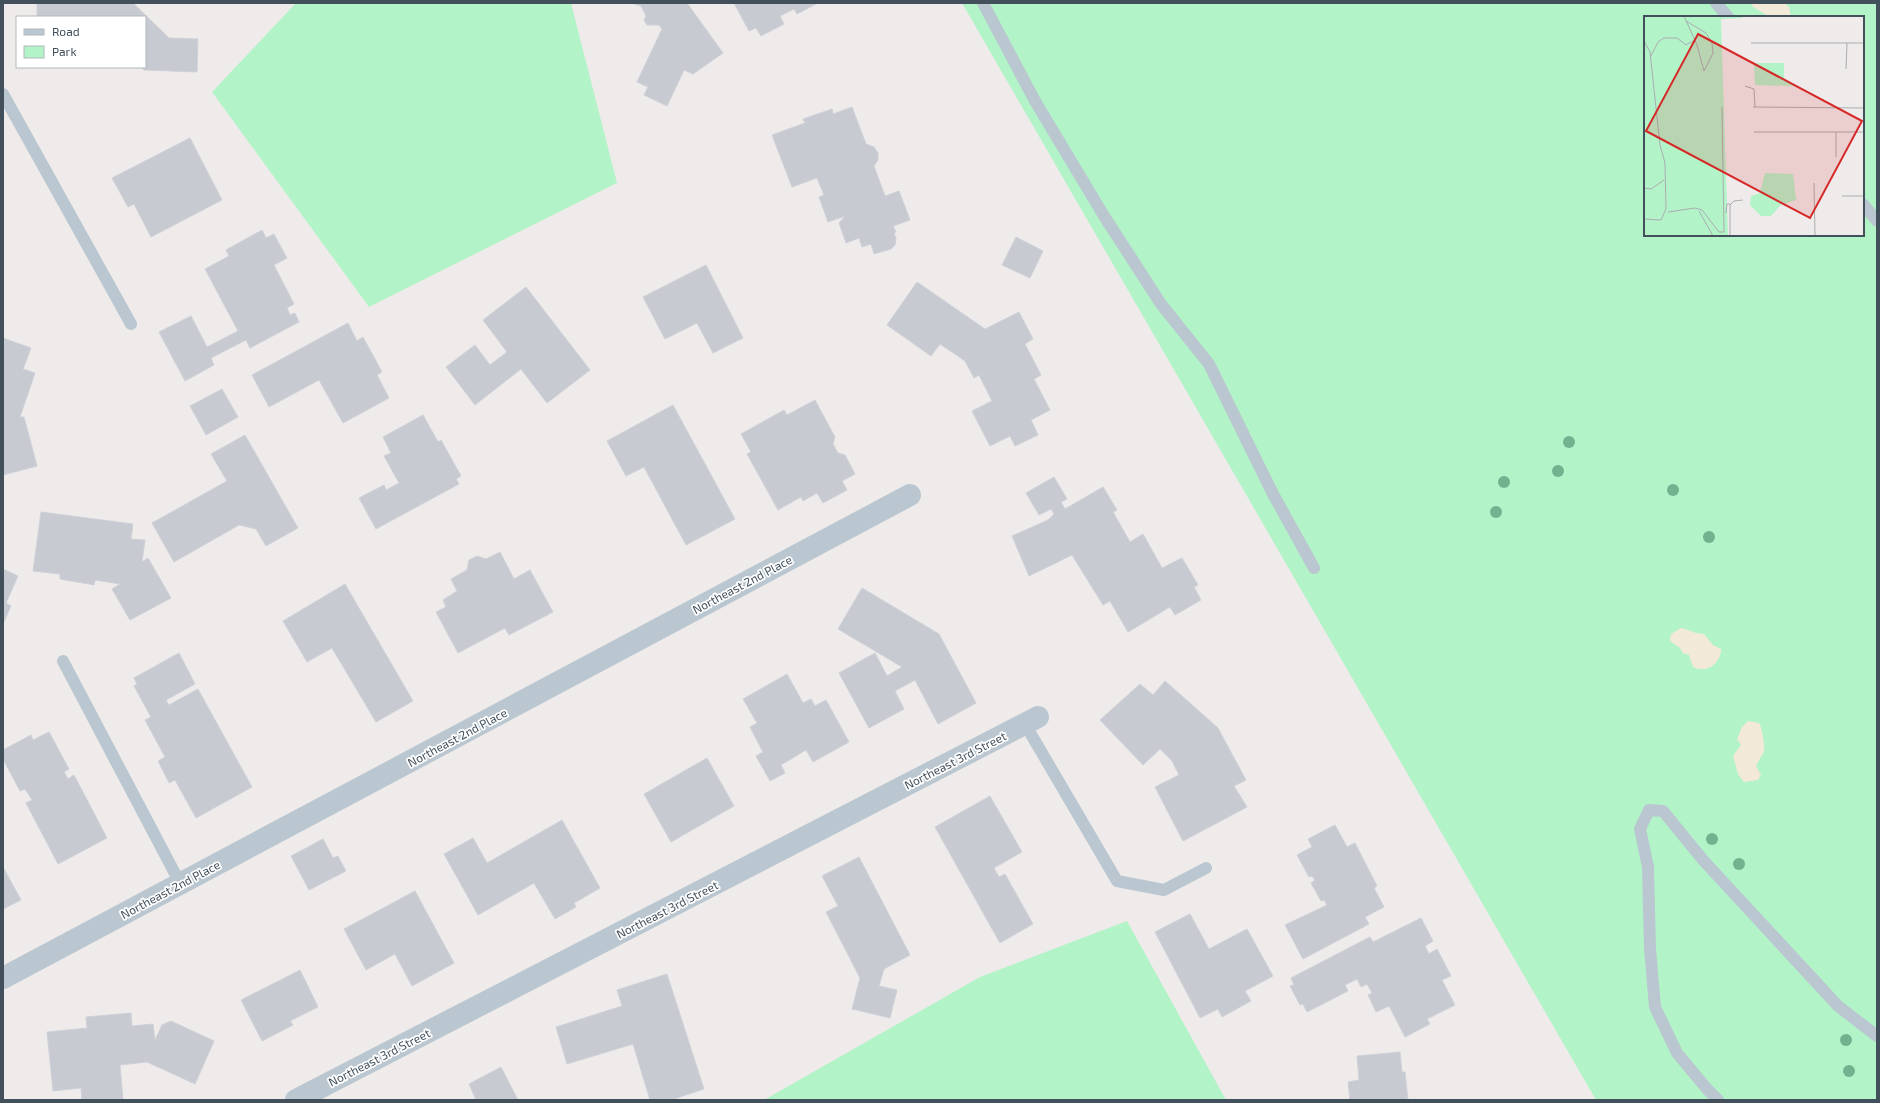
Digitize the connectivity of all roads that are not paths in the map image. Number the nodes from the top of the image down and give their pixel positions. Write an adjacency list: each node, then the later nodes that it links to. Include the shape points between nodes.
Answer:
1 (983, 3): 9 (lane, via 1035,101 1104,216 1161,304 1209,364 1273,494)
2 (1716, 3): 3 (lane)
3 (1727, 16)
4 (3, 94): 7 (lane)
5 (1864, 205): 6 (lane)
6 (1877, 221)
7 (131, 324)
8 (910, 495): 13 (street, Northeast 2nd Place)
9 (1314, 568)
10 (63, 661): 13 (lane)
11 (1032, 721): 12 (lane, via 1117,881 1164,890); 16 (street, Northeast 3rd Street)
12 (1206, 868)
13 (180, 883): 14 (street, Northeast 2nd Place)
14 (3, 978)
15 (1877, 1036): 17 (lane, via 1838,1006 1703,860 1663,811 1649,810 1640,829 1648,867 1650,949 1655,1006 1677,1053)
16 (296, 1100)
17 (1718, 1100)

